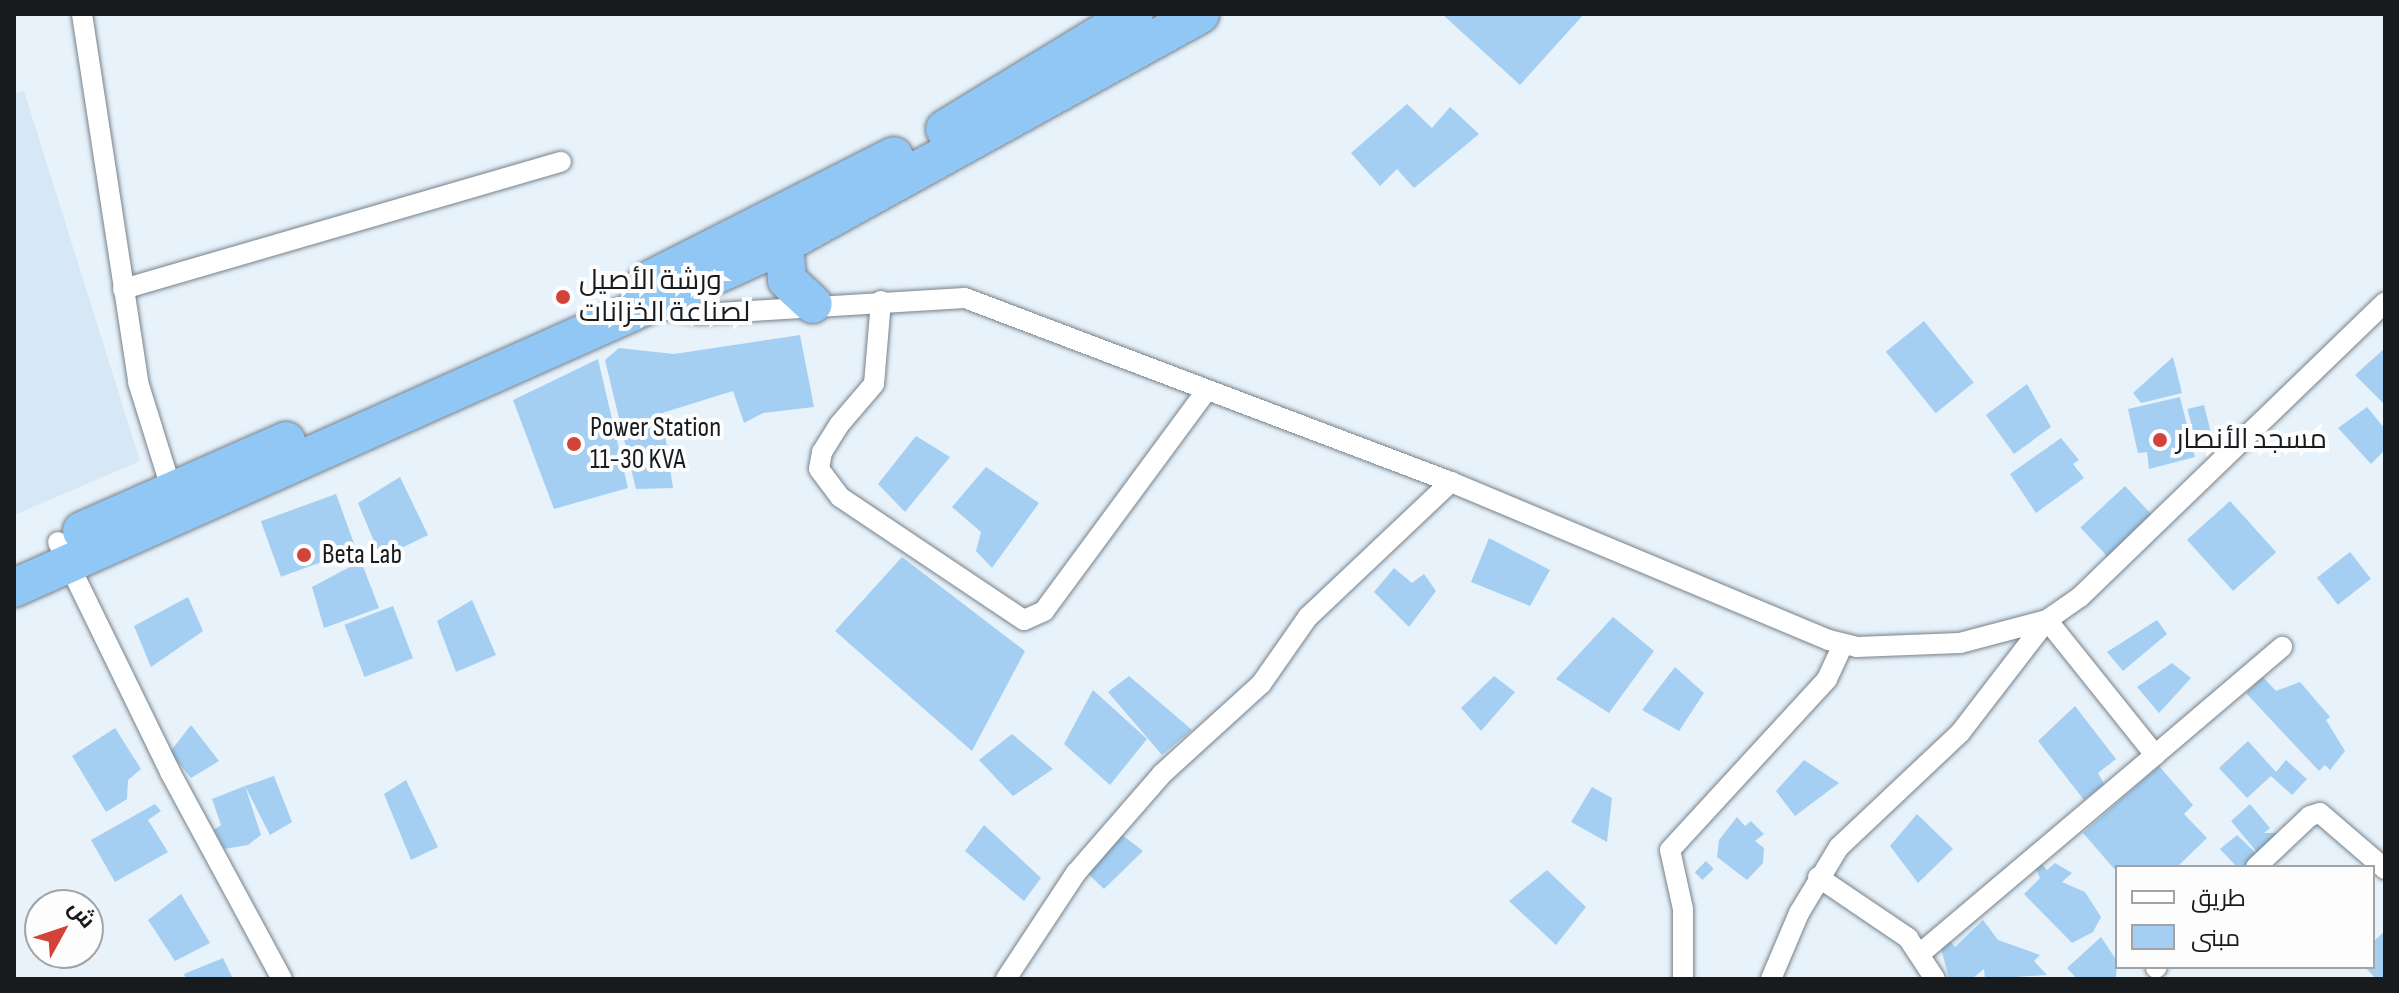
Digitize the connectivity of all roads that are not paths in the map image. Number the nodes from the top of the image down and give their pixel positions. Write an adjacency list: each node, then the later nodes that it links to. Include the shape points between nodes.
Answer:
1 (82, 14): 6 (street)
2 (1134, 14): 7 (highway, via 922,142)
3 (1200, 14): 5 (highway)
4 (561, 162): 6 (street)
5 (784, 244): 7 (highway); 9 (highway, via 787,280)
6 (123, 289): 13 (street, via 138,382)
7 (642, 298): 9 (street, via 702,314); 13 (highway); 14 (highway)
8 (881, 301): 9 (street); 11 (street, via 965,298); 11 (street, via 874,384 839,425 822,452 819,469 840,497 1024,620 1034,620 1044,611)
9 (813, 304)
10 (2383, 309): 17 (street, via 2080,597)
11 (1206, 391): 12 (street)
12 (1451, 482): 18 (street); 26 (street, via 1308,617 1261,684 1162,774 1076,873)
13 (172, 491): 14 (highway)
14 (63, 554): 15 (highway); 16 (highway); 25 (street, via 170,772)
15 (14, 561)
16 (14, 588)
17 (2047, 620): 18 (street, via 1960,643); 20 (street); 23 (street, via 1960,733 1839,847)
18 (1843, 644): 27 (street, via 1827,679 1674,841 1669,861 1683,909)
19 (2282, 647): 20 (street)
20 (2155, 755): 24 (street)
21 (2258, 865): 22 (street, via 2310,816 2320,813)
22 (2385, 869)
23 (1818, 877): 24 (street); 28 (street)
24 (1922, 952): 29 (street)
25 (282, 979)
26 (1006, 979)
27 (1683, 979)
28 (1771, 979)
29 (1935, 979)

